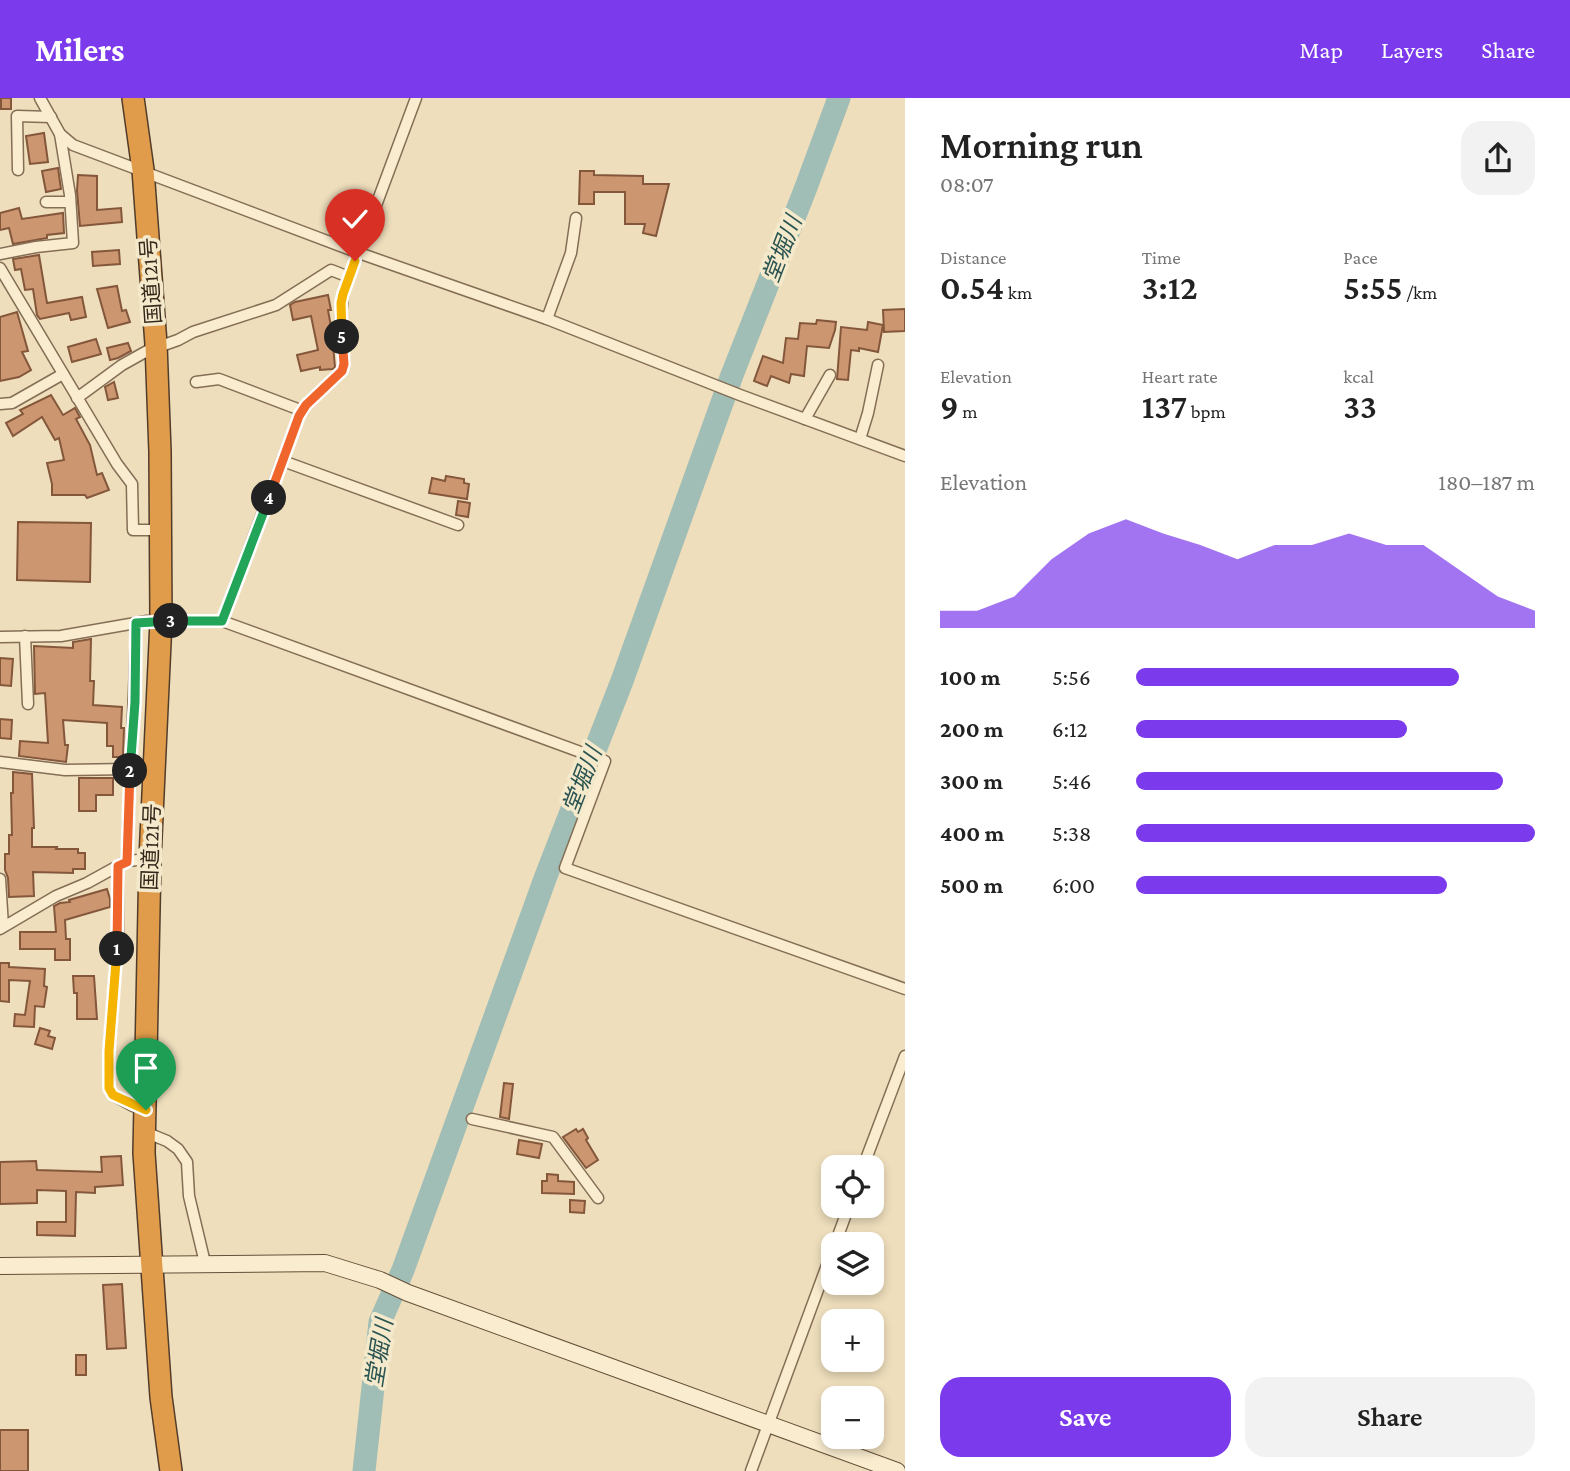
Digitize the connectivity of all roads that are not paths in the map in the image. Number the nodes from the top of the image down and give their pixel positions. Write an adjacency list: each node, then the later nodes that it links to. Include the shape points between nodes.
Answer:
1 (40, 98): 4 (street)
2 (133, 98): 7 (highway, 国道121号)
3 (416, 98): 11 (street)
4 (51, 117): 5 (street); 6 (street, via 17,116)
5 (60, 134): 7 (street, via 73,145); 9 (street)
6 (18, 170)
7 (143, 170): 11 (street); 16 (highway, 国道121号)
8 (46, 202): 9 (street)
9 (70, 202): 12 (street, via 73,243)
10 (576, 218): 15 (street, via 571,253)
11 (359, 253): 14 (street); 15 (street)
12 (0, 254)
13 (0, 268): 18 (street)
14 (349, 278): 16 (street, via 331,270 275,305); 23 (street, via 341,303 342,371)
15 (547, 319): 24 (street)
16 (156, 348): 21 (street, via 122,365); 29 (highway, 国道121号)
17 (877, 365): 25 (street)
18 (62, 374): 21 (street); 22 (street, via 12,403)
19 (830, 375): 24 (street)
20 (196, 382): 23 (street, via 219,379)
21 (77, 398): 29 (street, via 132,484 133,530)
22 (0, 404)
23 (303, 411): 27 (street)
24 (805, 419): 25 (street)
25 (860, 439): 26 (street)
26 (905, 456)
27 (283, 461): 28 (street); 31 (street)
28 (458, 525)
29 (160, 530): 30 (highway, 国道121号)
30 (162, 621): 31 (street); 32 (street); 38 (highway, 国道121号)
31 (222, 621): 42 (street, via 605,761 565,868)
32 (136, 623): 33 (street, via 61,636); 37 (street)
33 (25, 636): 34 (street); 35 (street)
34 (0, 637)
35 (28, 704)
36 (0, 762): 37 (street, via 65,770)
37 (130, 769): 39 (street)
38 (150, 859): 39 (street); 44 (highway, 国道121号)
39 (123, 864): 41 (street); 44 (street, via 109,1088 113,1095)
40 (0, 879): 41 (street)
41 (2, 927)
42 (905, 989)
43 (905, 1056): 47 (street)
44 (146, 1110): 46 (highway, 国道121号)
45 (472, 1119): 48 (street, via 553,1137)
46 (145, 1132): 49 (street, via 167,1140 187,1162 188,1196); 50 (highway, 国道121号)
47 (868, 1155)
48 (598, 1198)
49 (205, 1263): 50 (street); 53 (street, via 324,1263)
50 (151, 1264): 51 (street); 54 (highway, 国道121号)
51 (0, 1266)
52 (821, 1282): 53 (street)
53 (768, 1424): 55 (street); 56 (street)
54 (171, 1471)
55 (751, 1471)
56 (897, 1471)

